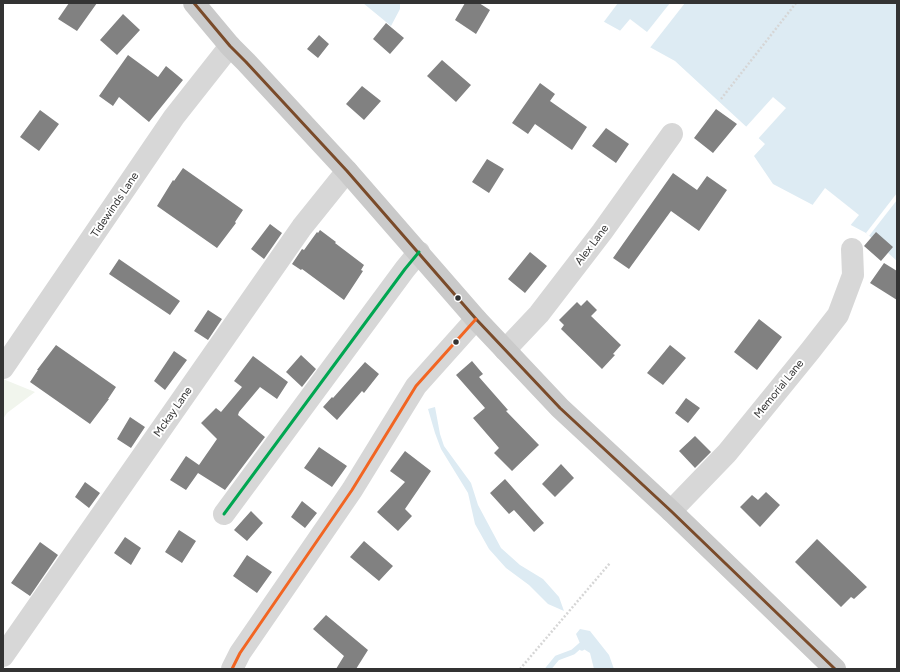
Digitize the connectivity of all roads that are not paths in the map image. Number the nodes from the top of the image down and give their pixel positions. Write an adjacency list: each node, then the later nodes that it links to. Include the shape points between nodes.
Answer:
1 (194, 3): 2 (main road)
2 (230, 46): 4 (main road); 9 (street, Tidewinds Lane, via 174,117)
3 (672, 134): 8 (street, Alex Lane, via 539,314)
4 (347, 172): 6 (main road); 12 (street, Mckay Lane, via 302,227)
5 (852, 249): 10 (street, Memorial Lane, via 853,275 838,315 727,453)
6 (419, 252): 7 (main road); 11 (street)
7 (476, 319): 8 (main road); 13 (street, via 416,386 352,490 240,653)
8 (504, 350): 10 (main road, via 560,408)
9 (3, 368)
10 (672, 511): 14 (main road)
11 (224, 514)
12 (3, 656)
13 (232, 669)
14 (835, 669)

